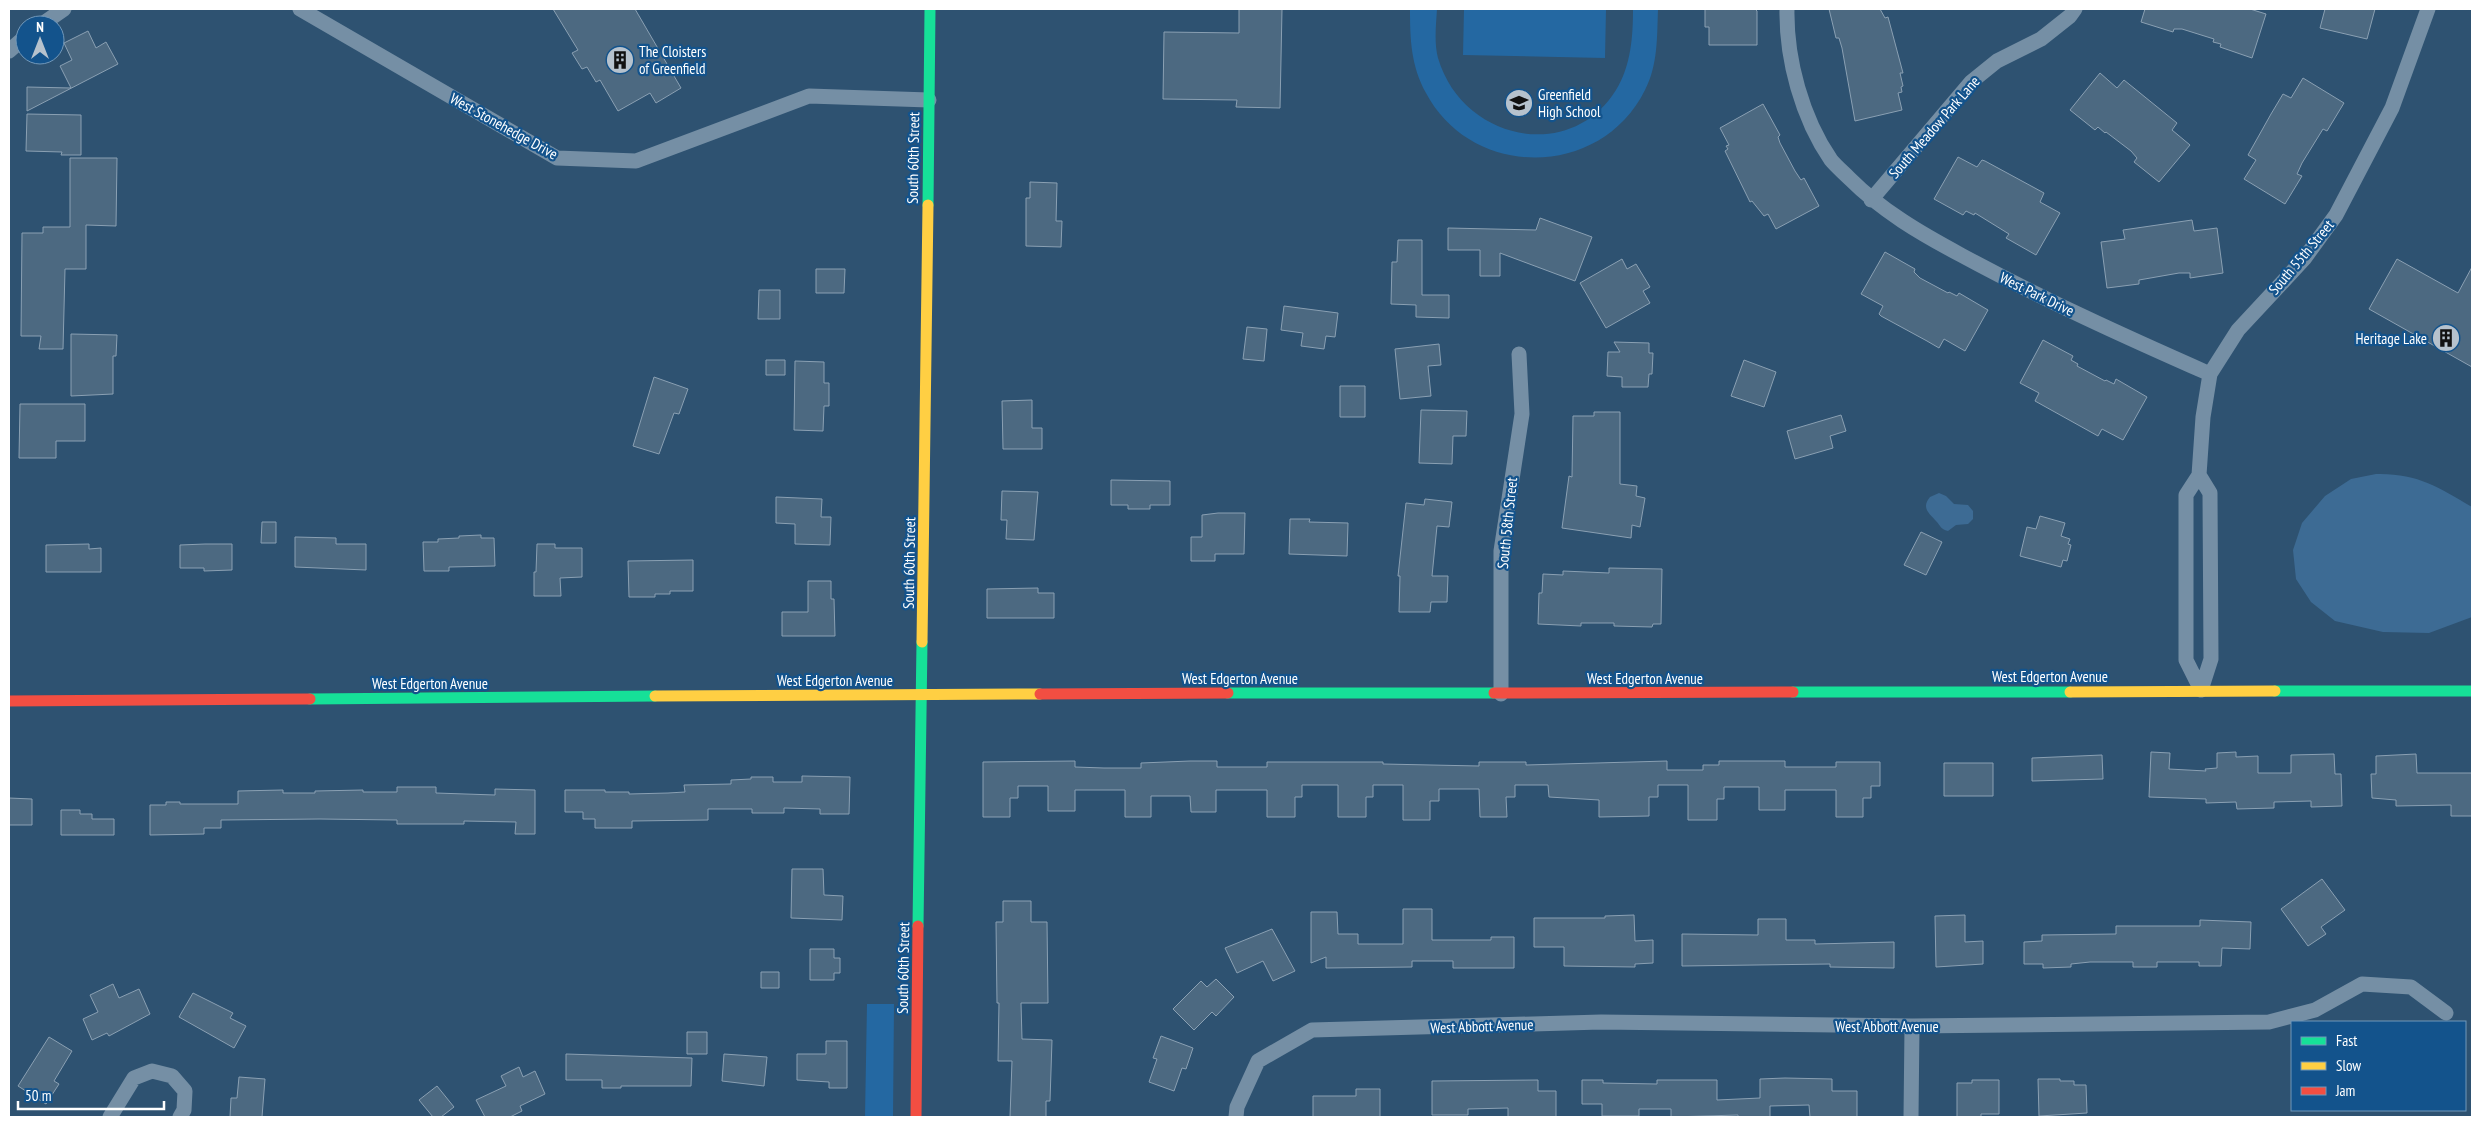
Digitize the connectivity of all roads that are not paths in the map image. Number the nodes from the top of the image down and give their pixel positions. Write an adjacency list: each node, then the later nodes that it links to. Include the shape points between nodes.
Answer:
1 (300, 9): 6 (street, West Stonehedge Drive, via 558,158 636,161 809,96)
2 (930, 9): 6 (street, South 60th Street)
3 (1787, 9): 7 (street, West Park Drive, via 1795,74 1810,120 1831,160)
4 (2075, 9): 7 (street, South Meadow Park Lane, via 2041,39 1997,61 1971,82)
5 (2428, 9): 9 (street, South 55th Street, via 2392,108 2336,215 2304,259 2238,330)
6 (929, 100): 13 (street, South 60th Street)
7 (1871, 200): 9 (street, West Park Drive, via 1909,226 2008,280)
8 (1519, 354): 14 (street, South 58th Street, via 1522,414 1501,551)
9 (2210, 374): 10 (street, South 55th Street)
10 (2199, 475): 11 (street, via 2210,493 2211,659); 11 (street, South 55th Street, via 2186,495 2186,660)
11 (2201, 690): 12 (street, West Edgerton Avenue); 14 (street, West Edgerton Avenue)
12 (2472, 691)
13 (922, 694): 14 (street, West Edgerton Avenue); 15 (street, West Edgerton Avenue); 20 (street, South 60th Street)
14 (1501, 694)
15 (9, 701)
16 (2446, 1013): 17 (street, West Abbott Avenue, via 2411,987 2362,984 2315,1010 2269,1022)
17 (1912, 1026): 21 (street, West Abbott Avenue, via 1601,1022 1312,1030 1258,1061 1237,1107); 22 (street)
18 (110, 1117): 19 (street, via 134,1078 152,1071 172,1076 185,1091 184,1110)
19 (180, 1117)
20 (916, 1117)
21 (1236, 1117)
22 (1911, 1117)

